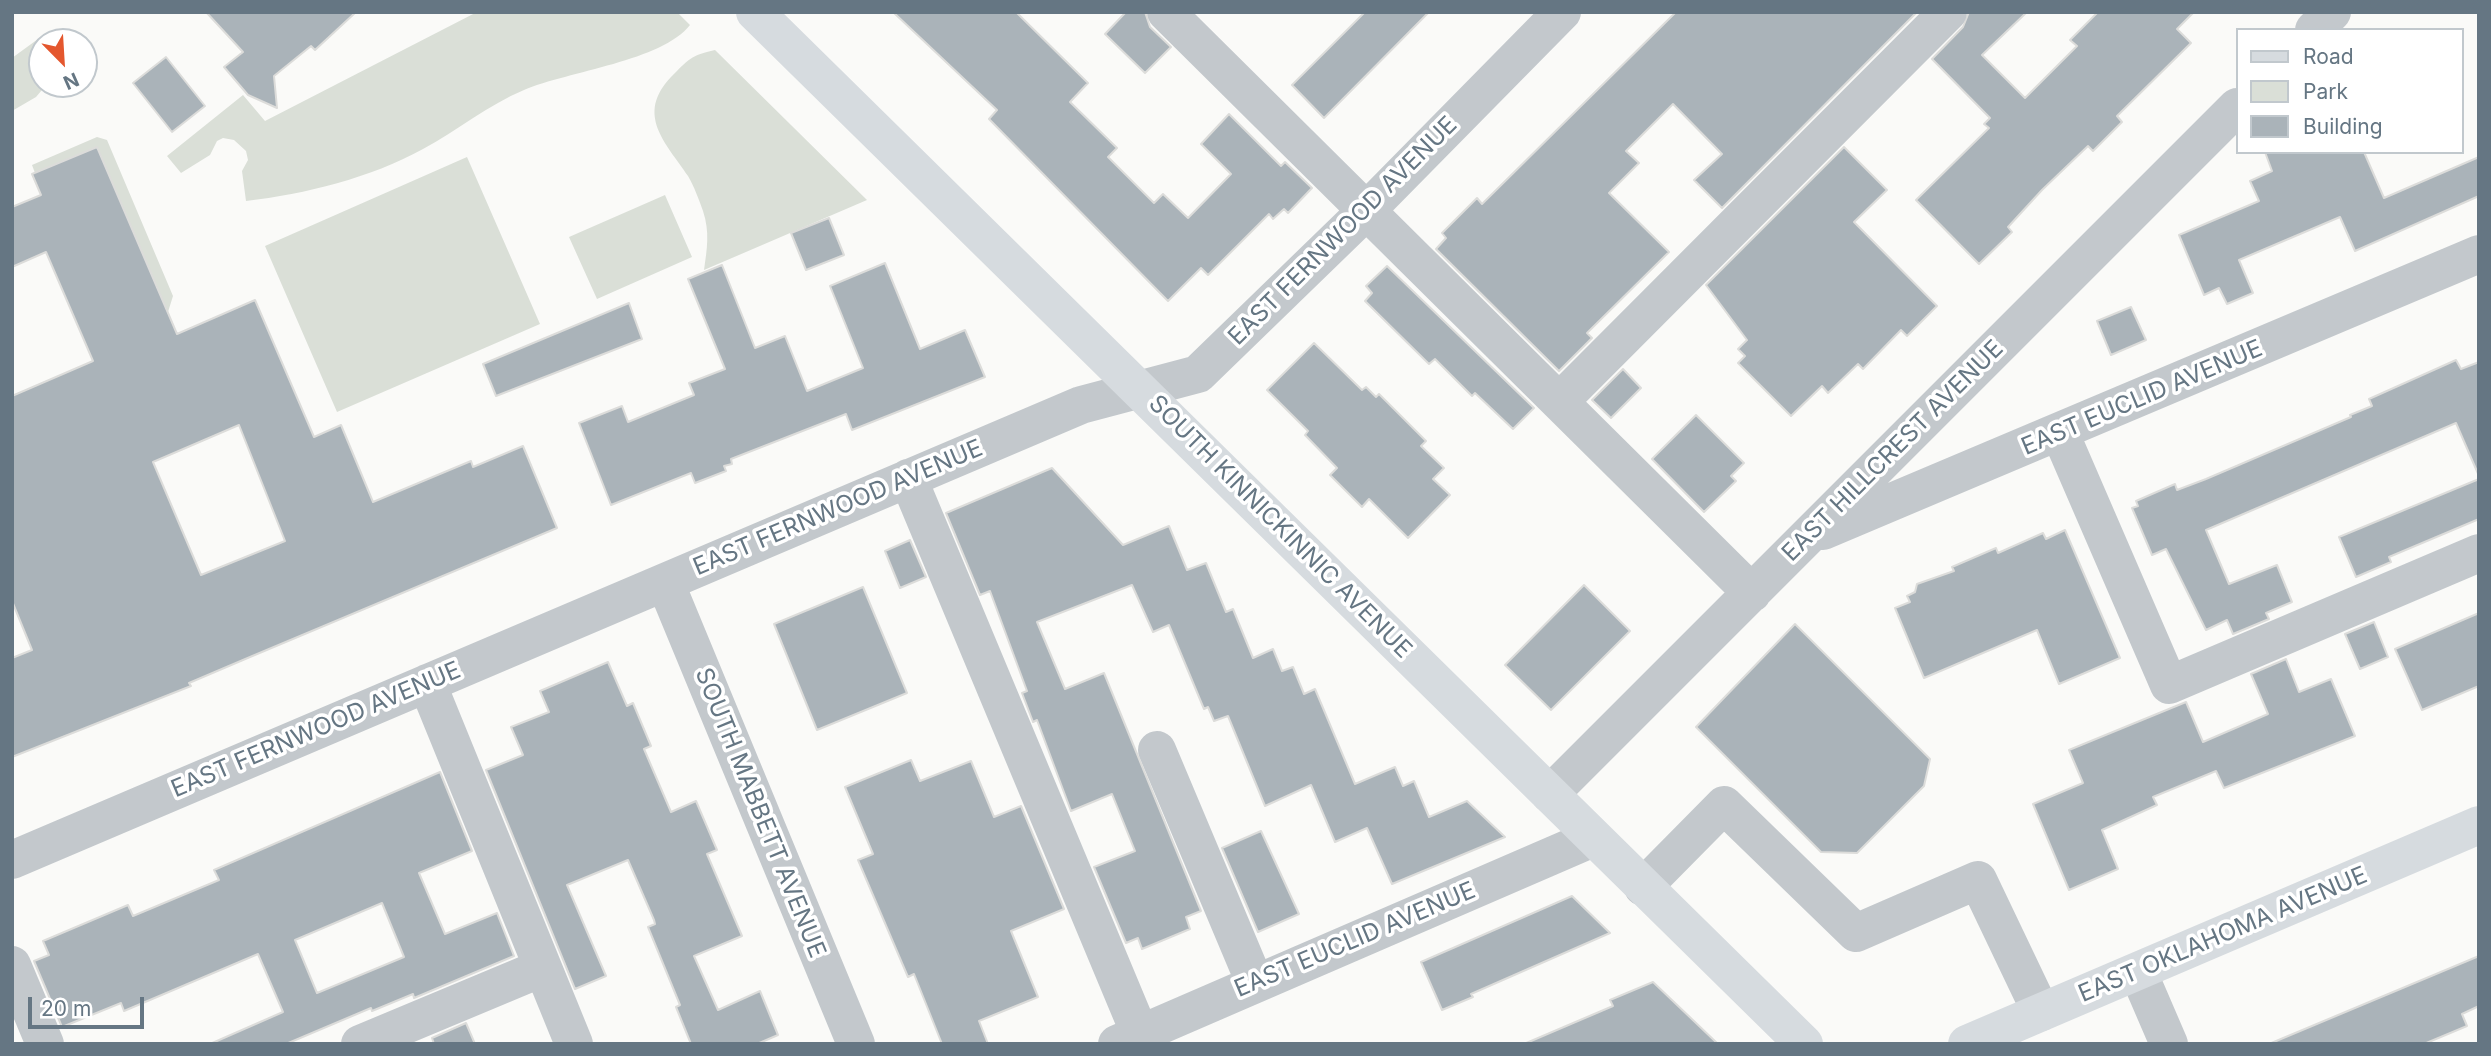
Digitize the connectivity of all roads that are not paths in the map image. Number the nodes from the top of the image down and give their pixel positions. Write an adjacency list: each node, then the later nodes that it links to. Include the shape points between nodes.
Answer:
1 (755, 12): 8 (main road, SOUTH KINNICKINNIC AVENUE)
2 (1562, 12): 6 (street, EAST FERNWOOD AVENUE)
3 (1948, 12): 9 (street)
4 (1167, 13): 6 (street)
5 (2236, 108): 12 (street, EAST HILLCREST AVENUE)
6 (1365, 212): 8 (street, EAST FERNWOOD AVENUE, via 1198,373); 9 (street)
7 (2479, 254): 10 (street, EAST EUCLID AVENUE)
8 (1139, 388): 11 (street, EAST FERNWOOD AVENUE, via 1081,405); 18 (main road, SOUTH KINNICKINNIC AVENUE)
9 (1560, 401): 15 (street)
10 (2060, 433): 12 (street, EAST EUCLID AVENUE); 13 (street, via 2169,685)
11 (908, 478): 14 (street, EAST FERNWOOD AVENUE); 28 (street)
12 (1805, 539): 15 (street, EAST HILLCREST AVENUE)
13 (2479, 552)
14 (665, 582): 16 (street, EAST FERNWOOD AVENUE); 33 (street, SOUTH MABBETT AVENUE)
15 (1752, 593): 18 (street, EAST HILLCREST AVENUE)
16 (427, 683): 21 (street, EAST FERNWOOD AVENUE); 24 (street)
17 (1157, 750): 26 (street)
18 (1550, 794): 20 (main road, SOUTH KINNICKINNIC AVENUE)
19 (2479, 825): 25 (main road, EAST OKLAHOMA AVENUE)
20 (1593, 838): 22 (main road, SOUTH KINNICKINNIC AVENUE); 26 (street, EAST EUCLID AVENUE)
21 (12, 860)
22 (1643, 887): 27 (street, via 1724,805 1856,933 1978,880); 34 (main road, SOUTH KINNICKINNIC AVENUE)
23 (12, 965): 30 (street)
24 (541, 968): 31 (street); 32 (street)
25 (2138, 972): 27 (main road, EAST OKLAHOMA AVENUE); 35 (street)
26 (1255, 983): 28 (street, EAST EUCLID AVENUE)
27 (2041, 1012): 29 (main road, EAST OKLAHOMA AVENUE)
28 (1128, 1039)
29 (1987, 1040)
30 (45, 1044)
31 (360, 1044)
32 (574, 1044)
33 (856, 1044)
34 (1804, 1044)
35 (2169, 1044)

